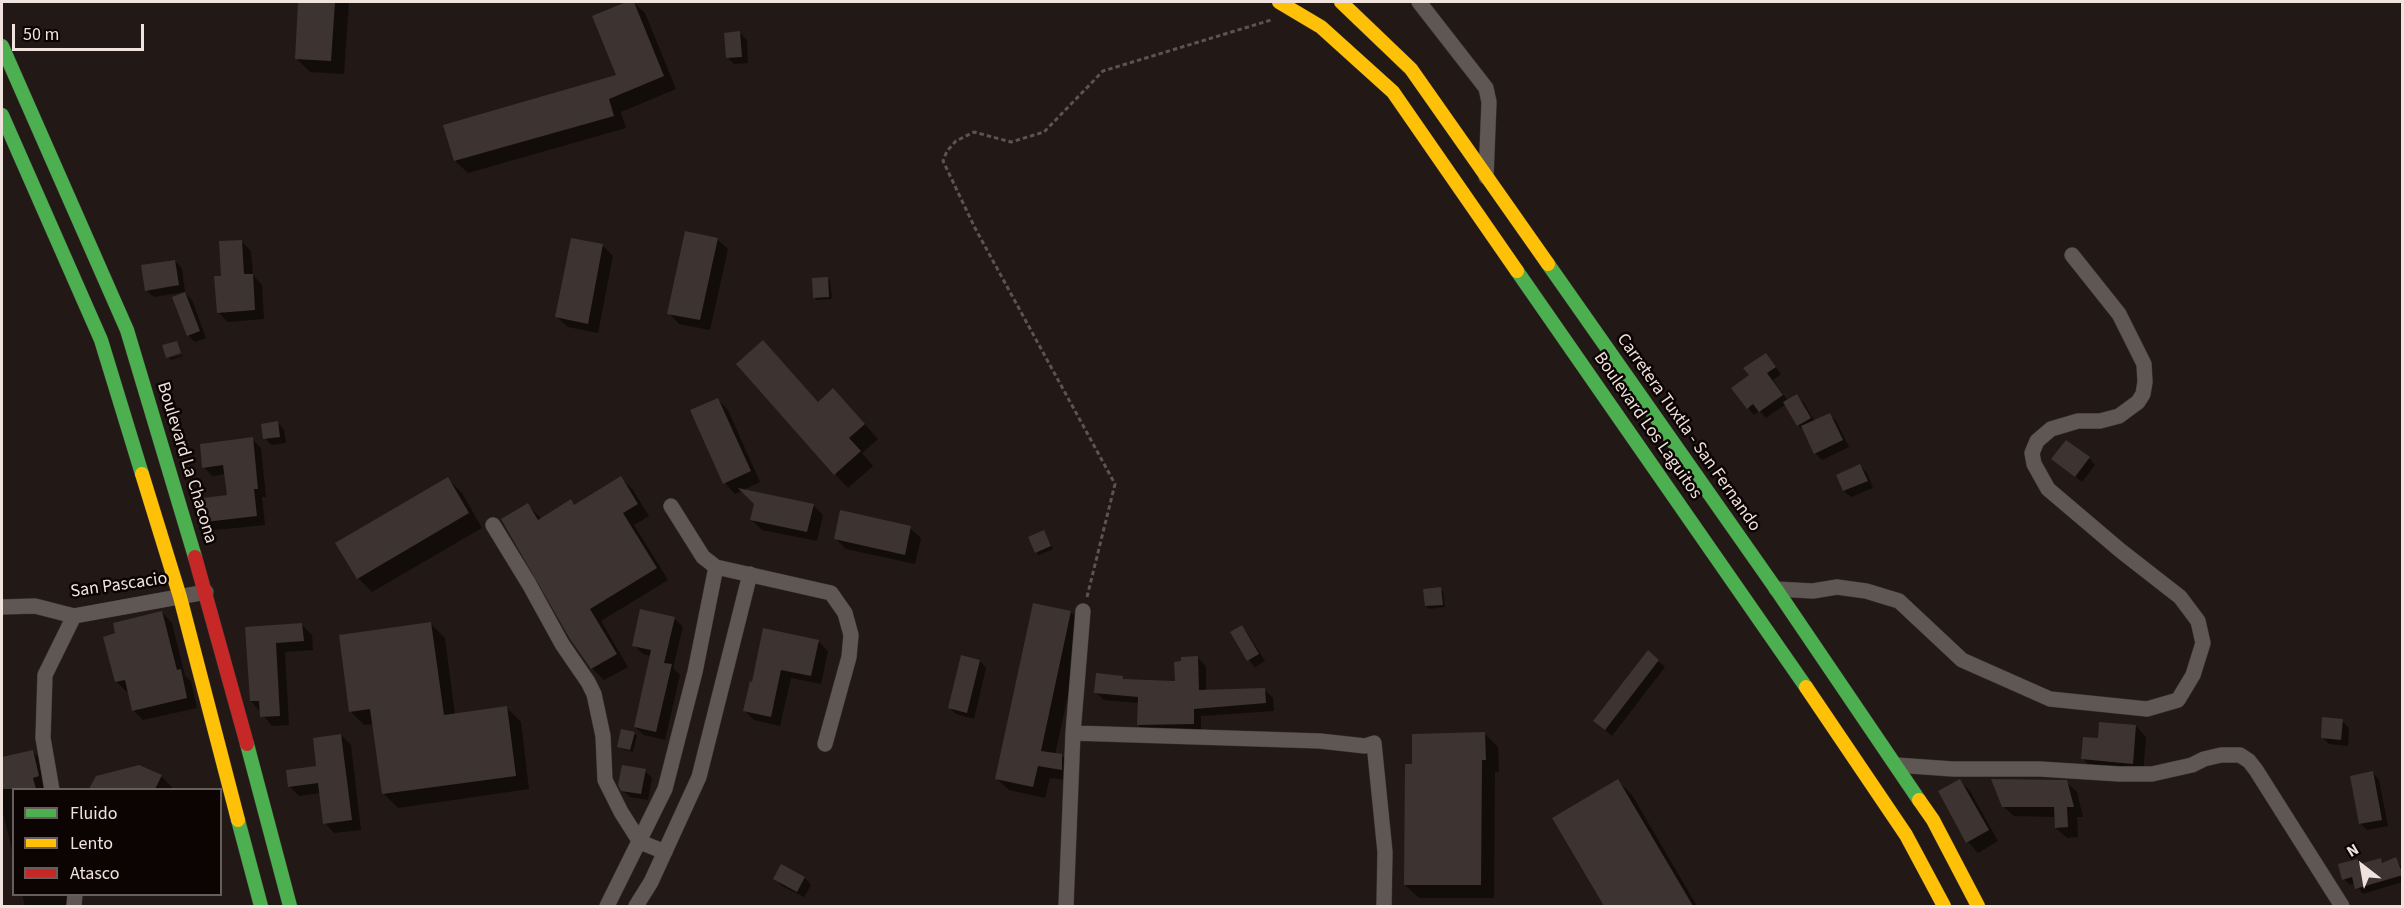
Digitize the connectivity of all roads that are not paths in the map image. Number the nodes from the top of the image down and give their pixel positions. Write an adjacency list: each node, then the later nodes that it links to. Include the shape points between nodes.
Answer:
1 (1279, 2): 18 (main road, Boulevard Los Laguitos, via 1321,27 1393,92)
2 (1341, 2): 6 (main road, Carretera Tuxtla - San Fernando, via 1411,69)
3 (1419, 2): 6 (street, via 1486,88)
4 (2, 46): 13 (main road, Boulevard La Chacona, via 127,330)
5 (2, 116): 14 (main road, via 101,340)
6 (1486, 177): 12 (main road, Carretera Tuxtla - San Fernando)
7 (2072, 255): 12 (street, via 2119,314 2144,364 2143,394 2119,416 2051,429 2037,441 2032,453 2034,464 2048,489 2180,597 2198,621 2203,643 2193,675 2178,700 2146,709 2050,699 1962,660 1899,601 1837,587 1813,591)
8 (671, 506): 10 (street, via 703,557)
9 (493, 525): 23 (street, via 591,688 603,736 605,780)
10 (716, 567): 11 (street); 23 (street, via 695,672 665,789)
11 (750, 574): 20 (street, via 831,593 845,613 851,635 849,657); 24 (street, via 699,777)
12 (1776, 589): 18 (main road, Carretera Tuxtla - San Fernando)
13 (206, 592): 14 (street, San Pascacio); 26 (main road, Boulevard La Chacona)
14 (180, 597): 17 (street, San Pascacio); 25 (main road)
15 (2, 607): 17 (street, San Pascacio, via 34,606)
16 (1083, 611): 19 (street)
17 (74, 616): 22 (street, via 45,675 43,738)
18 (1829, 695): 21 (main road, Carretera Tuxtla - San Fernando); 31 (main road, Boulevard Los Laguitos)
19 (1073, 733): 29 (street); 30 (street, via 1365,746 1374,743 1385,852)
20 (825, 744)
21 (1896, 765): 32 (main road, Carretera Tuxtla - San Fernando, via 1934,820); 33 (street, via 2152,774 2212,757 2240,755 2256,770)
22 (52, 788)
23 (640, 842): 24 (street); 27 (street)
24 (665, 852): 28 (street)
25 (261, 906)
26 (290, 906)
27 (607, 906)
28 (636, 906)
29 (1066, 906)
30 (1384, 906)
31 (1944, 906)
32 (1978, 906)
33 (2342, 906)

